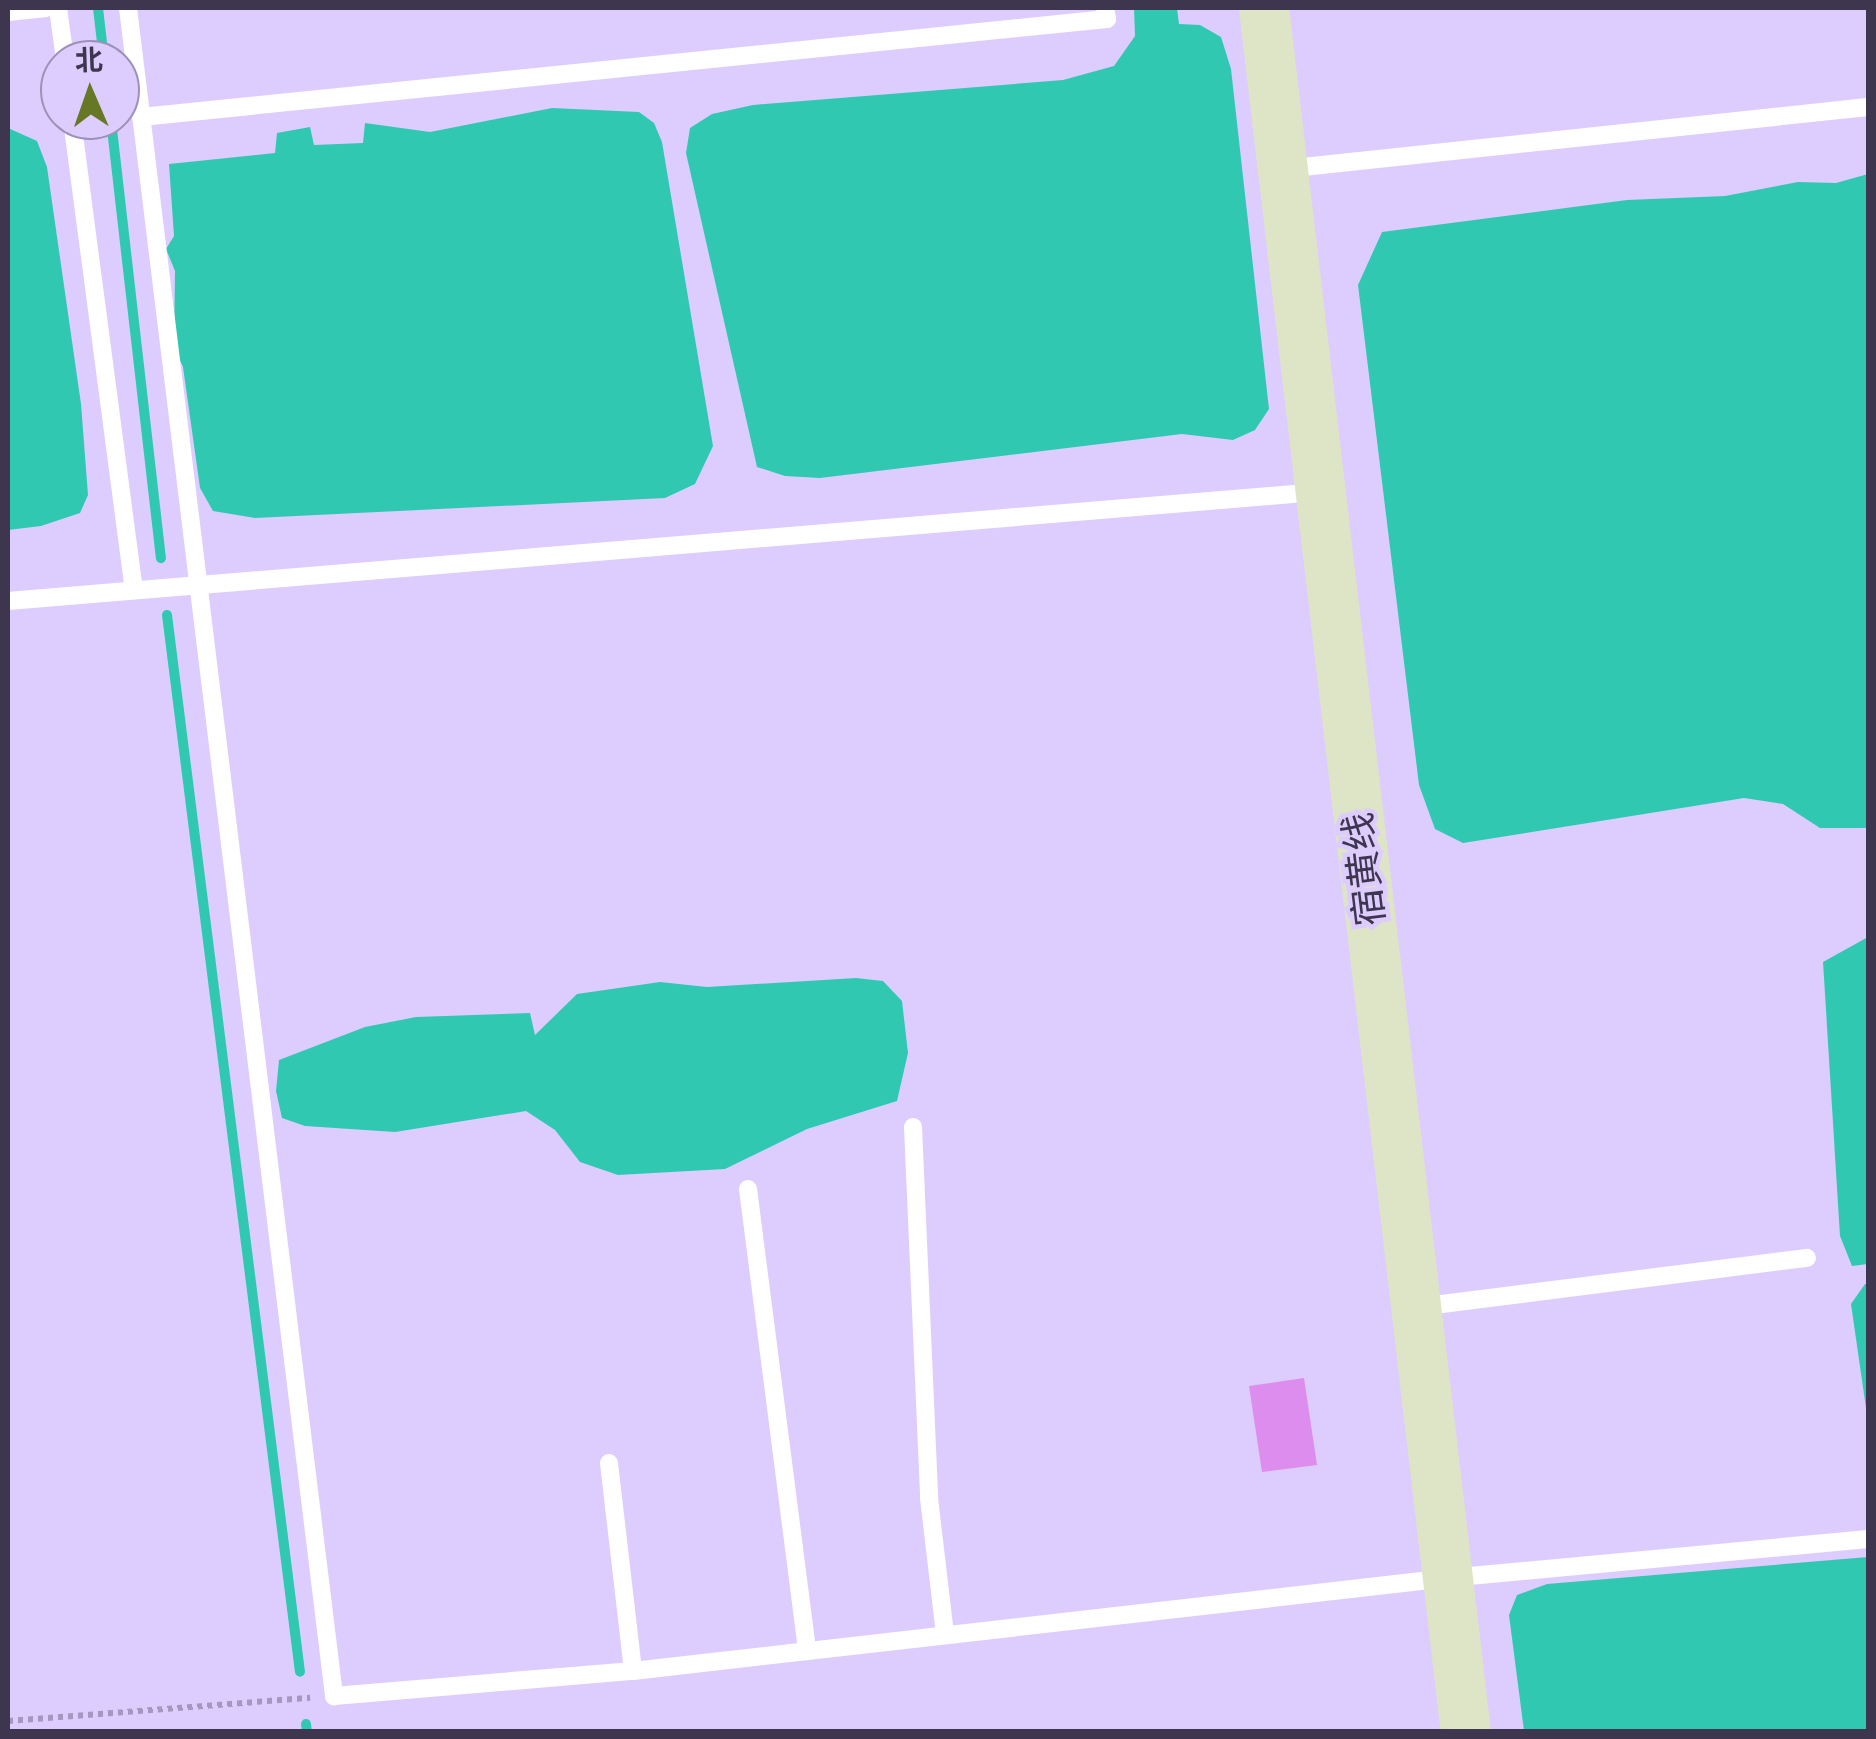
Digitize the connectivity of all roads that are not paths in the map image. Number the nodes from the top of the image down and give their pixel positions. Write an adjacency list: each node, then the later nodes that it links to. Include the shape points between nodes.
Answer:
1 (46, 8): 6 (lane)
2 (58, 8): 7 (lane)
3 (128, 8): 9 (lane)
4 (1105, 8): 9 (lane, via 1107,19)
5 (1264, 8): 11 (main road, 宿黄线)
6 (8, 12)
7 (62, 40)
8 (1868, 107): 11 (lane)
9 (141, 117): 13 (lane)
10 (75, 140): 14 (lane)
11 (1284, 170): 12 (main road, 宿黄线)
12 (1322, 492): 13 (lane); 19 (main road, 宿黄线)
13 (199, 584): 14 (lane); 25 (lane, via 334,1696)
14 (134, 588): 15 (lane)
15 (8, 601)
16 (913, 1128): 23 (lane, via 929,1498)
17 (748, 1189): 24 (lane)
18 (1807, 1258): 19 (lane)
19 (1417, 1308): 22 (main road, 宿黄线)
20 (609, 1462): 25 (lane)
21 (1868, 1539): 22 (lane)
22 (1448, 1578): 23 (lane); 26 (main road, 宿黄线)
23 (946, 1635): 24 (lane)
24 (807, 1651): 25 (lane)
25 (633, 1671)
26 (1466, 1732)

